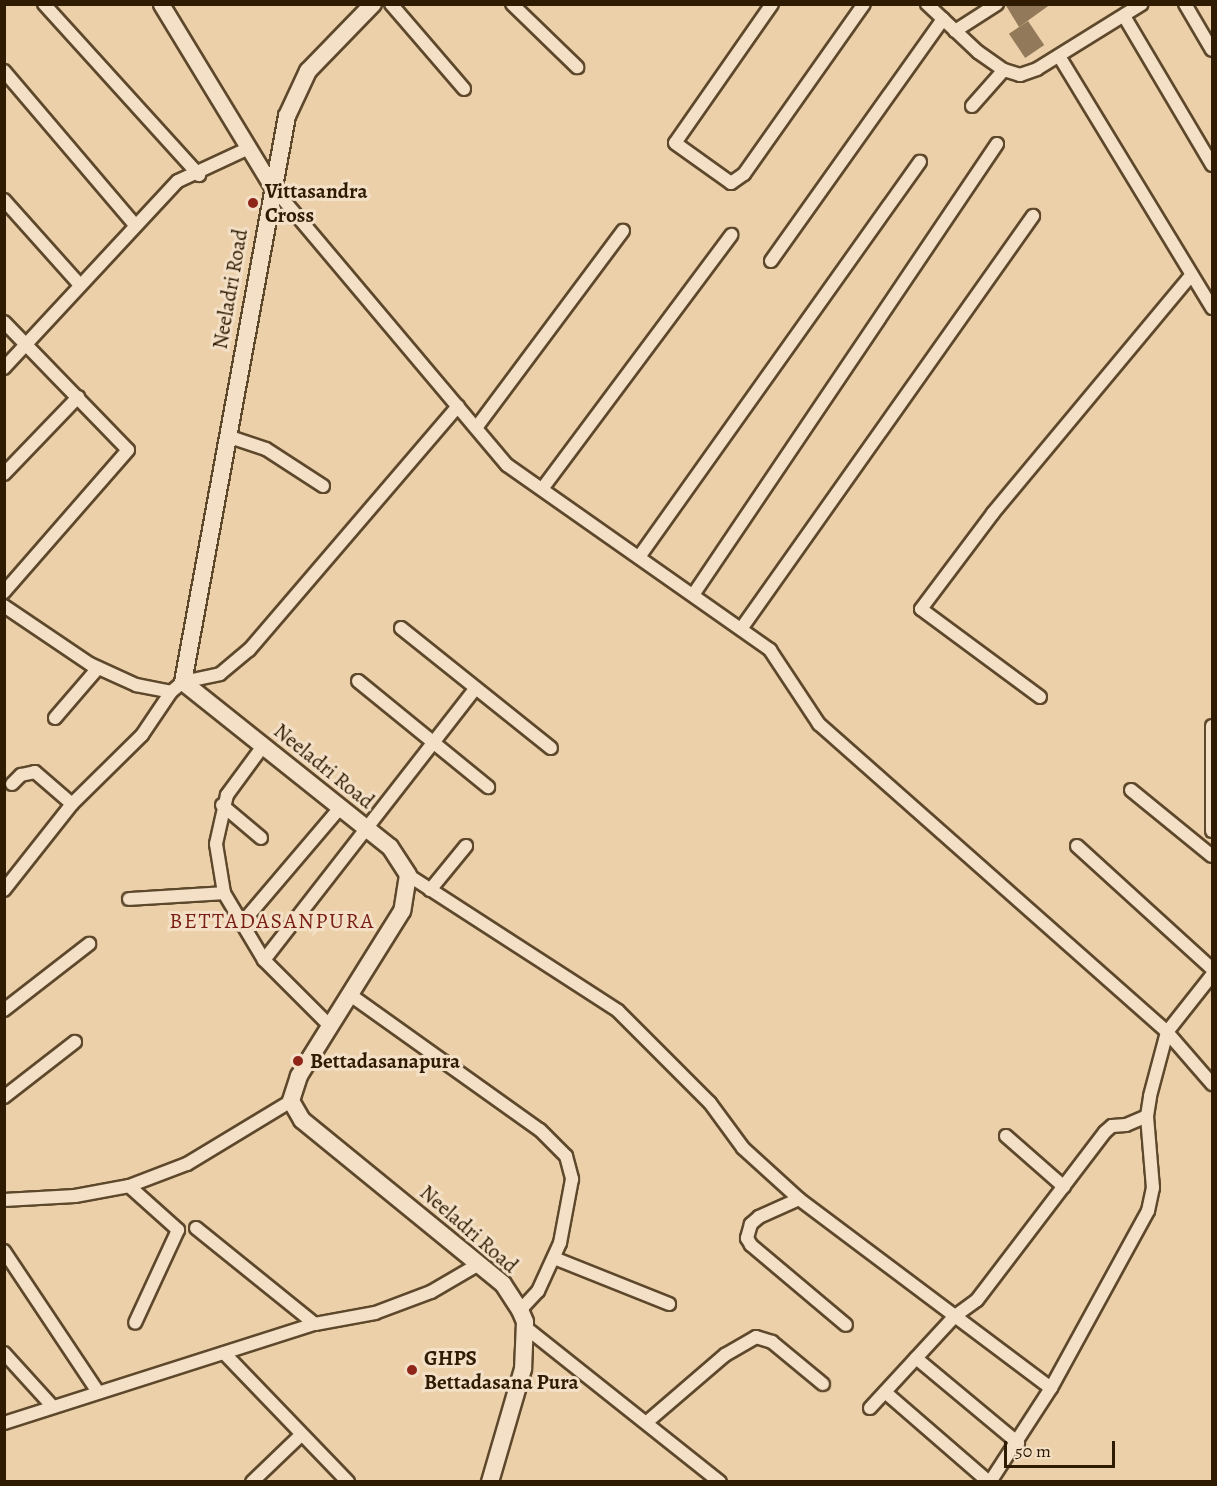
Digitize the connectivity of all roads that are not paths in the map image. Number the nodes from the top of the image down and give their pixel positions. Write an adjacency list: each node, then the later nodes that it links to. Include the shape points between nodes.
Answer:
1 (44, 4): 26 (street)
2 (161, 4): 23 (street)
3 (373, 4): 27 (main road, Neeladri Road, via 308,71 287,116)
4 (391, 4): 20 (street)
5 (512, 4): 17 (street)
6 (772, 4): 7 (street, via 675,144 731,183 744,174)
7 (864, 4)
8 (927, 4): 13 (street)
9 (997, 4): 14 (street)
10 (1142, 4): 12 (street)
11 (1185, 4): 15 (street)
12 (1124, 16): 16 (street); 25 (street)
13 (943, 19): 14 (street); 33 (street)
14 (955, 31): 18 (street)
15 (1212, 50)
16 (1059, 56): 18 (street, via 1020,75); 34 (street)
17 (577, 68)
18 (1004, 70): 21 (street)
19 (4, 71): 30 (street)
20 (464, 89)
21 (972, 106)
22 (997, 144): 49 (street)
23 (249, 148): 26 (street); 27 (street)
24 (920, 162): 47 (street)
25 (1212, 165)
26 (199, 175): 30 (street, via 178,182)
27 (271, 185): 41 (street); 43 (main road, Neeladri Road)
28 (4, 200): 35 (street)
29 (1033, 216): 52 (street)
30 (135, 225): 35 (street)
31 (623, 231): 42 (street)
32 (731, 235): 46 (street)
33 (771, 261)
34 (1191, 274): 36 (street); 57 (street, via 993,513 921,609)
35 (80, 285): 38 (street)
36 (1212, 308)
37 (4, 322): 38 (street)
38 (27, 344): 39 (street); 40 (street)
39 (4, 368)
40 (78, 397): 44 (street); 48 (street, via 128,450)
41 (458, 406): 42 (street); 55 (street, via 249,650 220,674)
42 (476, 428): 46 (street, via 507,465)
43 (227, 436): 45 (street, via 266,449); 55 (main road, Neeladri Road)
44 (4, 474)
45 (323, 486)
46 (542, 489): 47 (street)
47 (639, 557): 49 (street)
48 (4, 592)
49 (693, 595): 52 (street)
50 (4, 606): 53 (street)
51 (401, 628): 56 (street)
52 (741, 629): 89 (street, via 770,650 819,724)
53 (98, 668): 55 (street, via 136,686); 58 (street)
54 (358, 681): 60 (street)
55 (177, 687): 62 (main road, Neeladri Road); 67 (street, via 142,735)
56 (476, 689): 60 (street); 63 (street)
57 (1040, 697)
58 (55, 718)
59 (1212, 726): 61 (street)
60 (432, 742): 65 (street); 70 (street)
61 (1211, 743): 71 (street)
62 (263, 746): 68 (street); 69 (main road, Neeladri Road)
63 (551, 748)
64 (12, 784): 67 (street, via 21,775 35,772)
65 (488, 787)
66 (1131, 790): 75 (street)
67 (72, 804): 77 (street)
68 (222, 805): 72 (street); 79 (street, via 216,844)
69 (340, 808): 70 (main road, Neeladri Road); 81 (street)
70 (365, 828): 76 (main road, Neeladri Road, via 390,847); 83 (street)
71 (1212, 831)
72 (261, 838)
73 (466, 846): 78 (street)
74 (1077, 846): 84 (street)
75 (1212, 856)
76 (408, 875): 78 (street); 86 (main road, via 402,911)
77 (4, 890)
78 (430, 890): 98 (street, via 618,1011 688,1079 743,1148)
79 (224, 893): 80 (street); 81 (street)
80 (129, 899)
81 (242, 922): 83 (street)
82 (89, 944): 87 (street)
83 (264, 960): 88 (street)
84 (1212, 969)
85 (1212, 975): 89 (street)
86 (350, 994): 88 (main road); 102 (street, via 540,1130 566,1156 572,1179)
87 (4, 1010)
88 (330, 1026): 93 (main road, via 299,1076)
89 (1167, 1032): 91 (street); 94 (street)
90 (75, 1042): 92 (street)
91 (1212, 1084)
92 (4, 1097)
93 (291, 1101): 96 (street, via 187,1164); 103 (main road, Neeladri Road, via 302,1120)
94 (1147, 1116): 97 (street, via 1112,1126); 115 (street, via 1153,1188 1148,1211)
95 (1006, 1136): 97 (street)
96 (129, 1186): 99 (street); 107 (street, via 178,1230)
97 (1064, 1187): 106 (street, via 977,1300)
98 (799, 1199): 106 (street); 109 (street, via 759,1217 751,1224 747,1238)
99 (7, 1203)
100 (196, 1228): 108 (street)
101 (4, 1251): 116 (street)
102 (554, 1258): 104 (street); 105 (street, via 538,1291)
103 (478, 1264): 105 (main road, Neeladri Road, via 503,1284); 108 (street, via 431,1292 393,1306)
104 (669, 1304)
105 (520, 1310): 110 (main road, Neeladri Road)
106 (955, 1316): 113 (street); 115 (street)
107 (135, 1323)
108 (315, 1324): 112 (street)
109 (846, 1325)
110 (525, 1327): 120 (street); 126 (main road, Neeladri Road, via 523,1369)
111 (4, 1353): 118 (street)
112 (224, 1353): 116 (street); 122 (street)
113 (916, 1358): 117 (street); 123 (street)
114 (823, 1384): 120 (street, via 772,1342 756,1337 725,1355)
115 (1051, 1388): 123 (street)
116 (98, 1392): 118 (street)
117 (885, 1392): 119 (street); 128 (street)
118 (53, 1407): 121 (street)
119 (870, 1408)
120 (647, 1422): 127 (street)
121 (4, 1423)
122 (302, 1435): 124 (street); 125 (street)
123 (1018, 1443): 128 (street)
124 (252, 1482)
125 (348, 1482)
126 (490, 1482)
127 (720, 1482)
128 (989, 1482)

